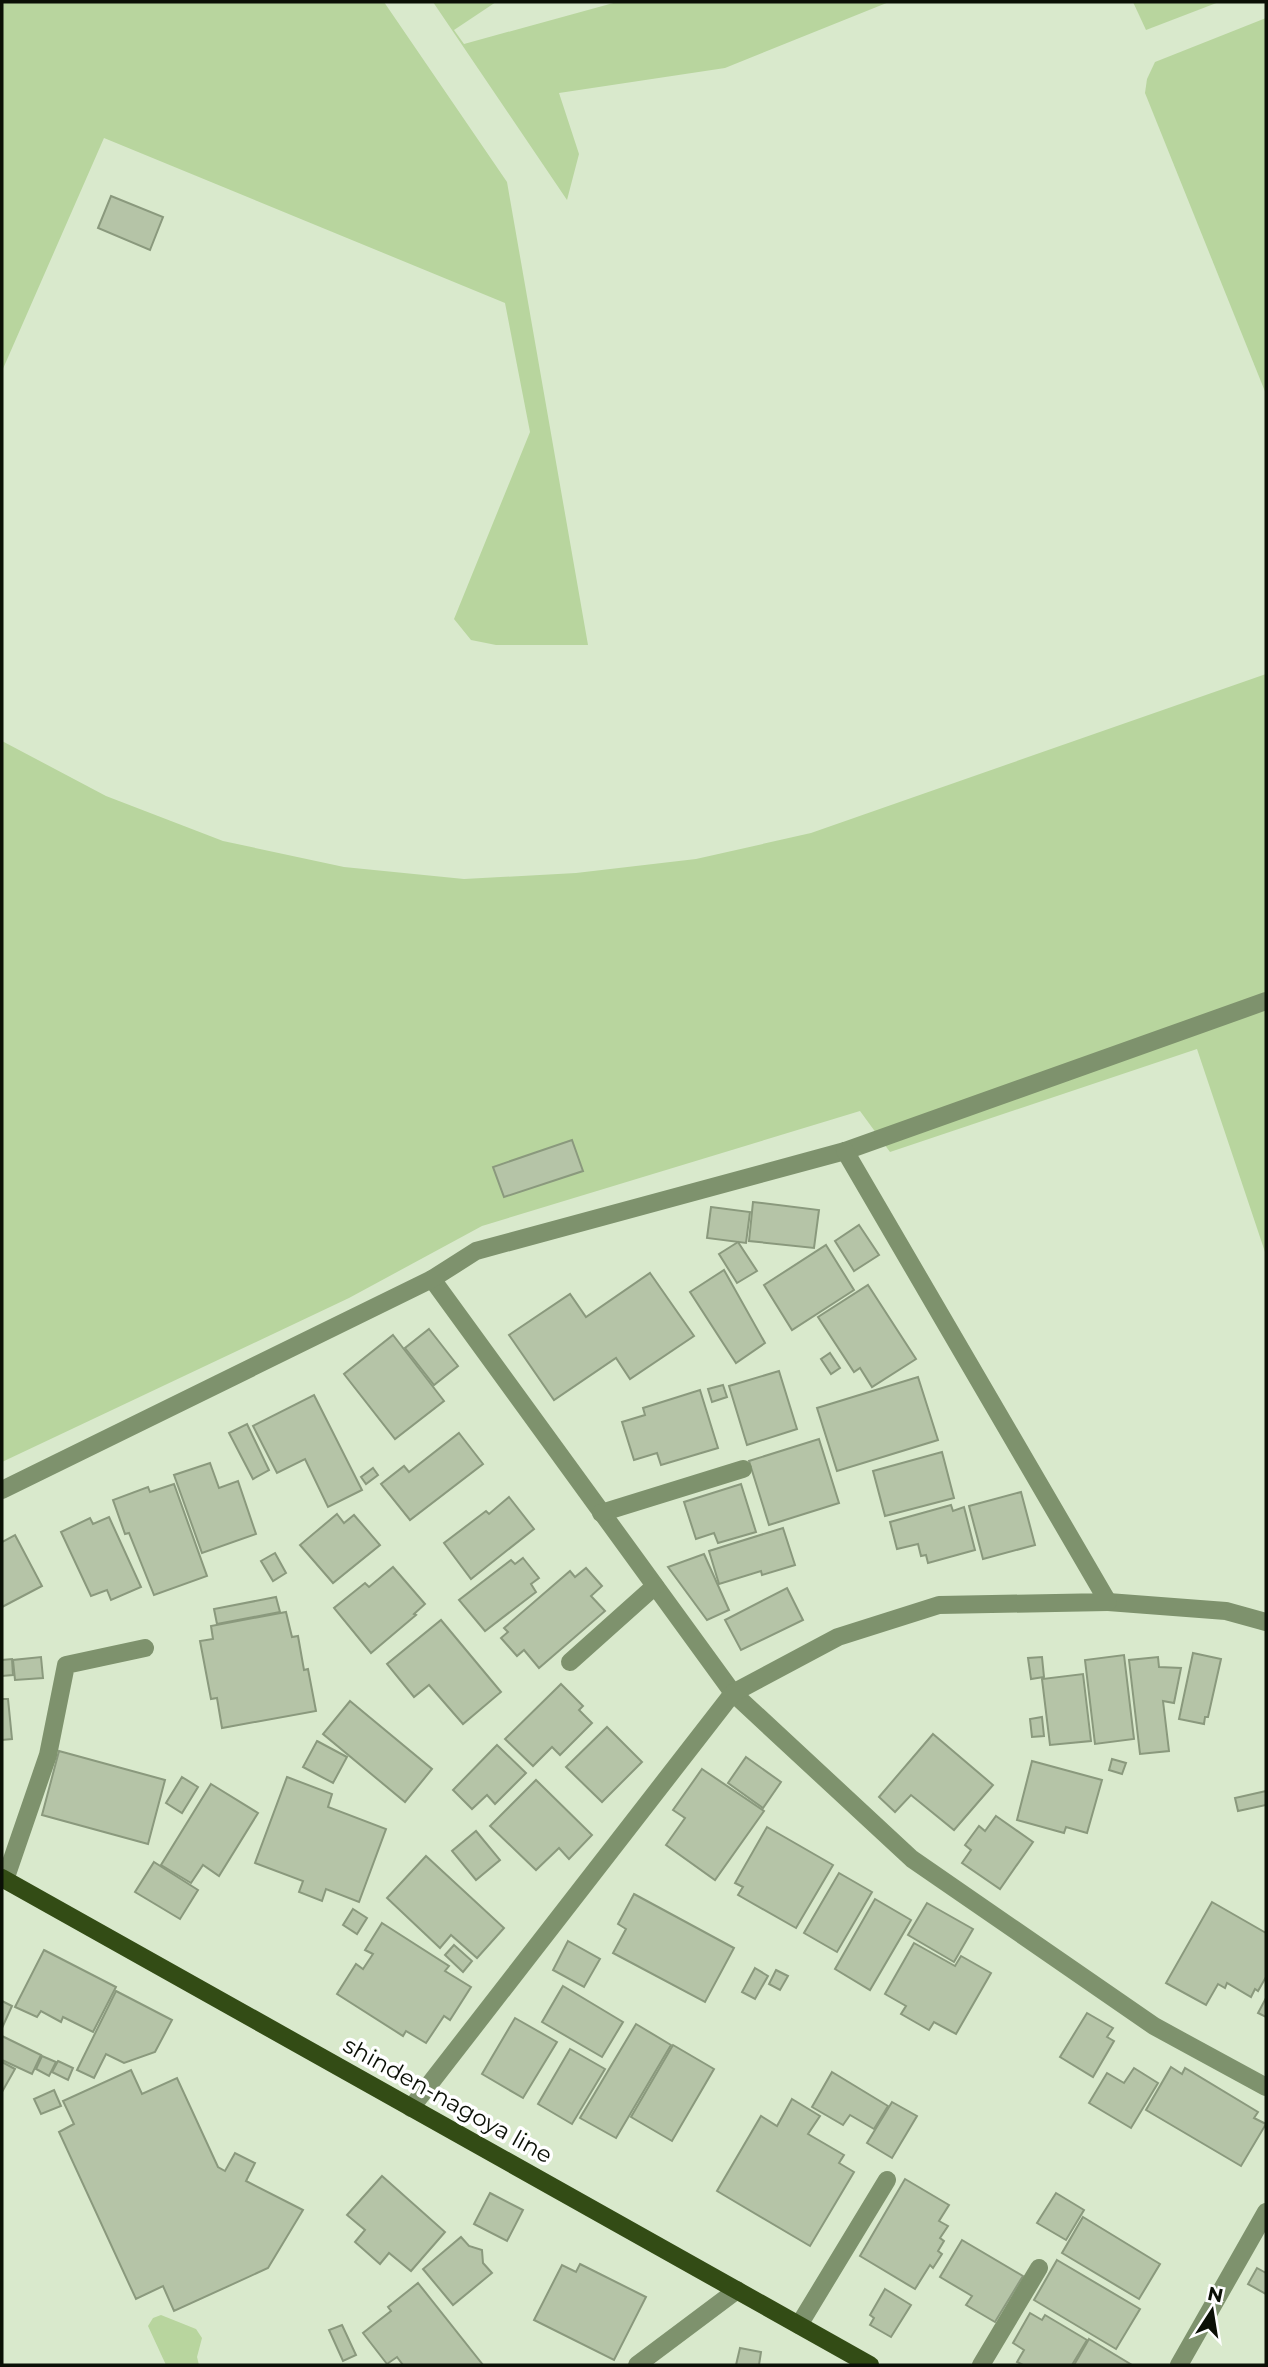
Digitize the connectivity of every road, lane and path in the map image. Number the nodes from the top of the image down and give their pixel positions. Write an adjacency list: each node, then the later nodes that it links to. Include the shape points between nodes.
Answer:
1 (1266, 1001): 2 (street)
2 (845, 1151): 3 (street, via 476,1251); 8 (street)
3 (432, 1279): 5 (street); 6 (street)
4 (743, 1469): 6 (street)
5 (2, 1490)
6 (601, 1513): 7 (street)
7 (655, 1586): 11 (street); 12 (street)
8 (1108, 1602): 9 (street, via 1226,1611); 12 (street, via 939,1605 838,1637)
9 (1266, 1622)
10 (145, 1648): 13 (street, via 66,1665 48,1755)
11 (570, 1662)
12 (733, 1693): 14 (street, via 912,1859 1154,2026); 15 (street)
13 (3, 1879): 15 (main road, shinden-nagoya line)
14 (1266, 2087)
15 (411, 2108): 19 (main road, shinden-nagoya line)
16 (887, 2180): 20 (street)
17 (1266, 2212): 24 (street)
18 (1039, 2268): 23 (street)
19 (737, 2290): 20 (main road, shinden-nagoya line); 21 (street)
20 (799, 2325): 22 (main road, shinden-nagoya line)
21 (637, 2365)
22 (870, 2365)
23 (981, 2365)
24 (1179, 2365)

